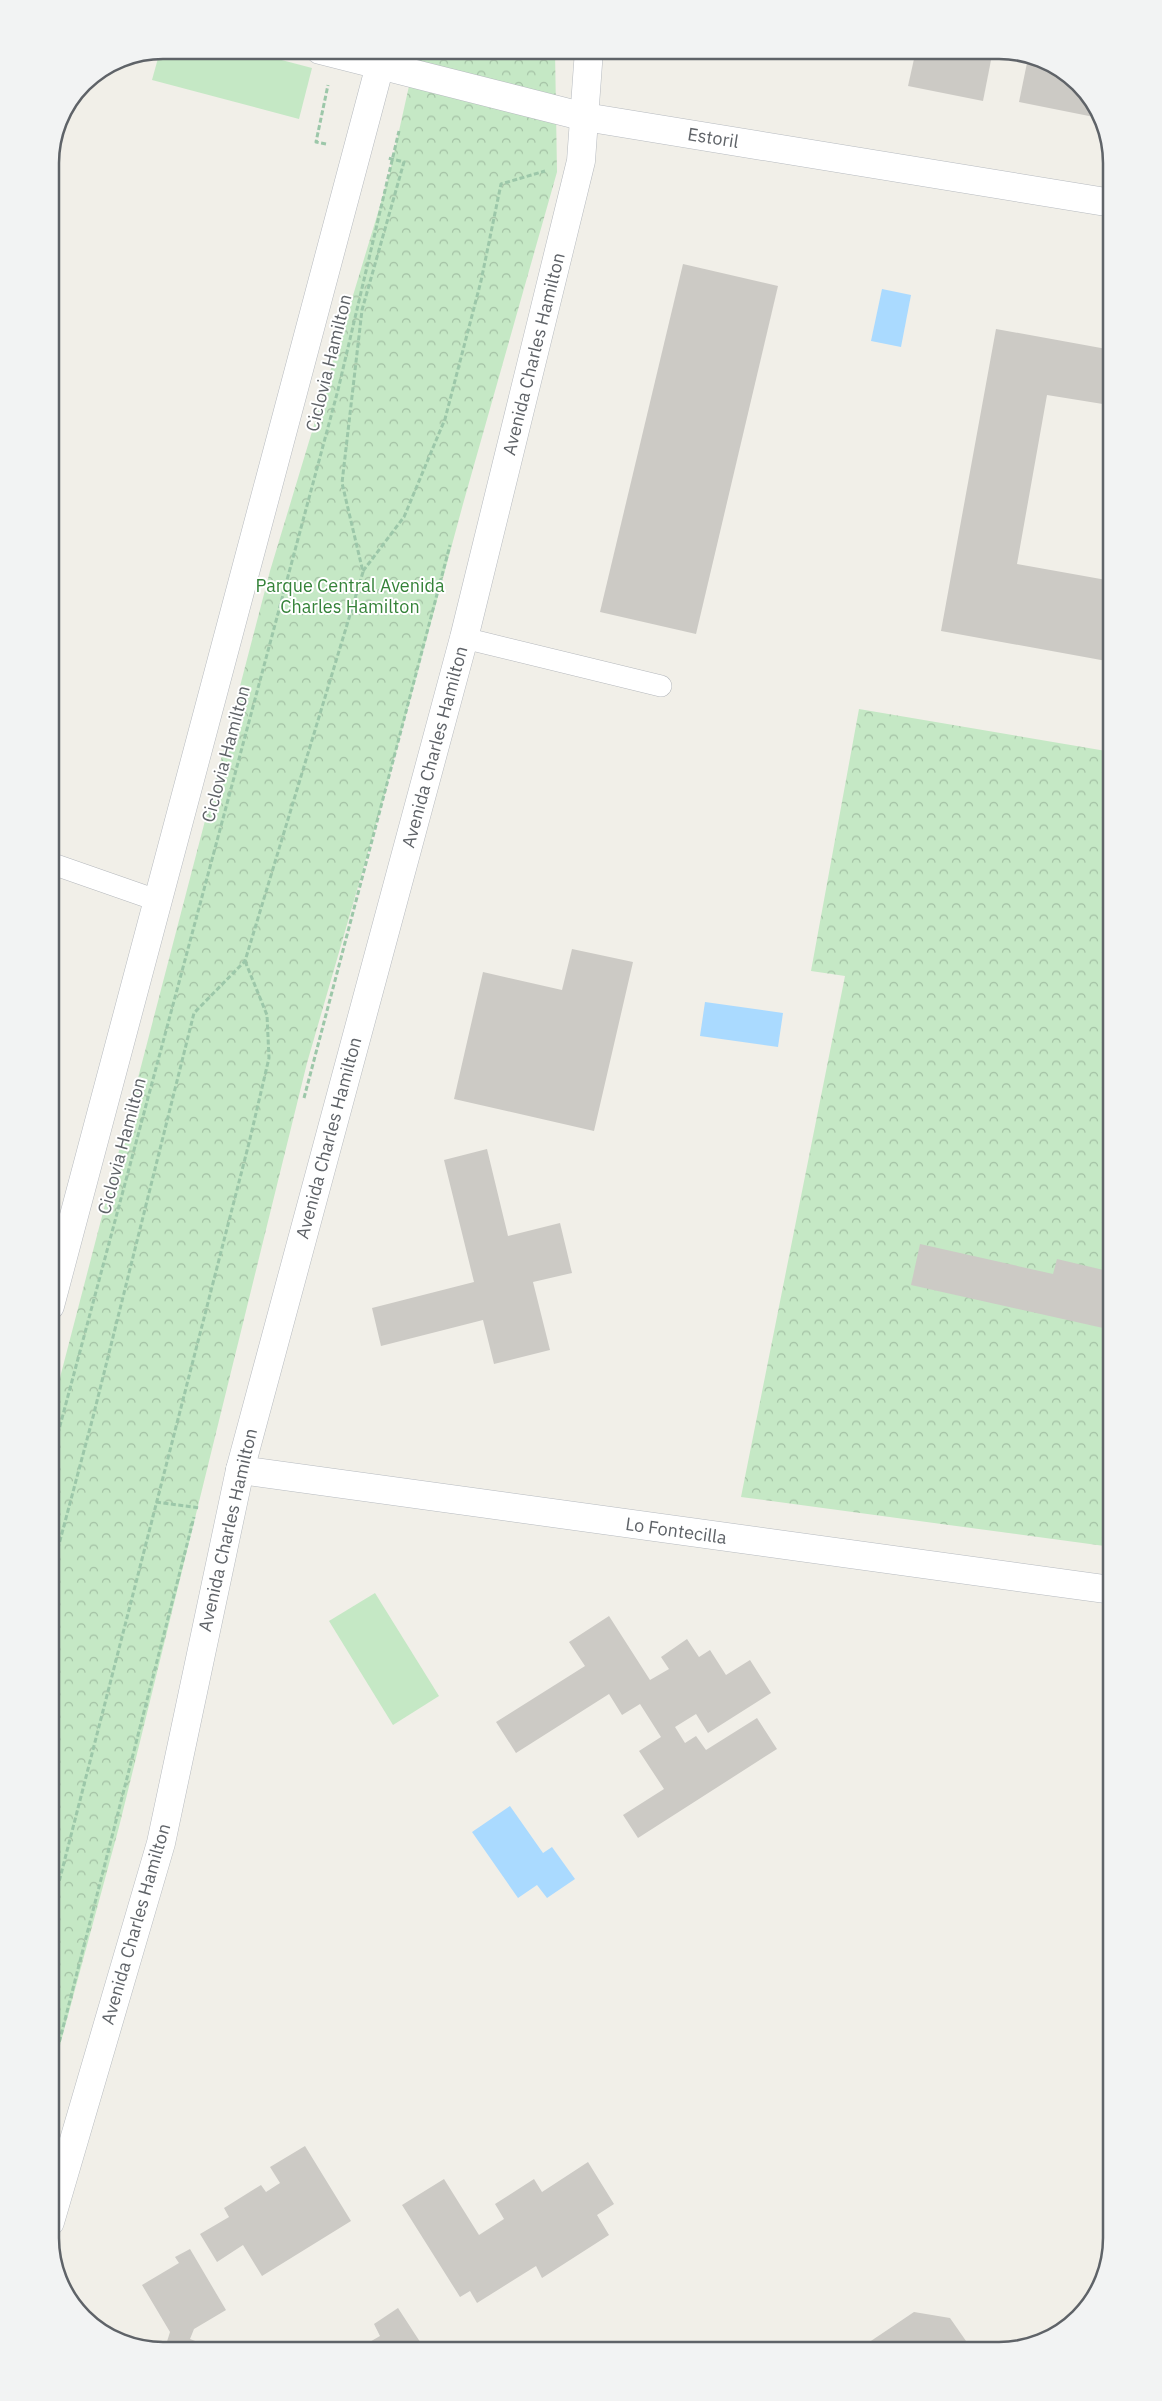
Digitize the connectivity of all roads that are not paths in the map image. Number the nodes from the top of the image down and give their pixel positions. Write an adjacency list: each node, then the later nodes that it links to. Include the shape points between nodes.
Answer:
1 (382, 59): 9 (main road)
2 (385, 59): 4 (main road, Estoril)
3 (588, 59): 4 (main road, Avenida Charles Hamilton)
4 (585, 117): 5 (main road, Estoril); 6 (main road, Avenida Charles Hamilton, via 581,161)
5 (1103, 202)
6 (464, 638): 7 (lane); 11 (main road, Avenida Charles Hamilton)
7 (661, 686)
8 (59, 866): 9 (lane)
9 (159, 901): 10 (main road)
10 (59, 1273)
11 (240, 1470): 12 (main road, Lo Fontecilla); 13 (main road, Avenida Charles Hamilton, via 161,1843)
12 (1103, 1589)
13 (59, 2191)

